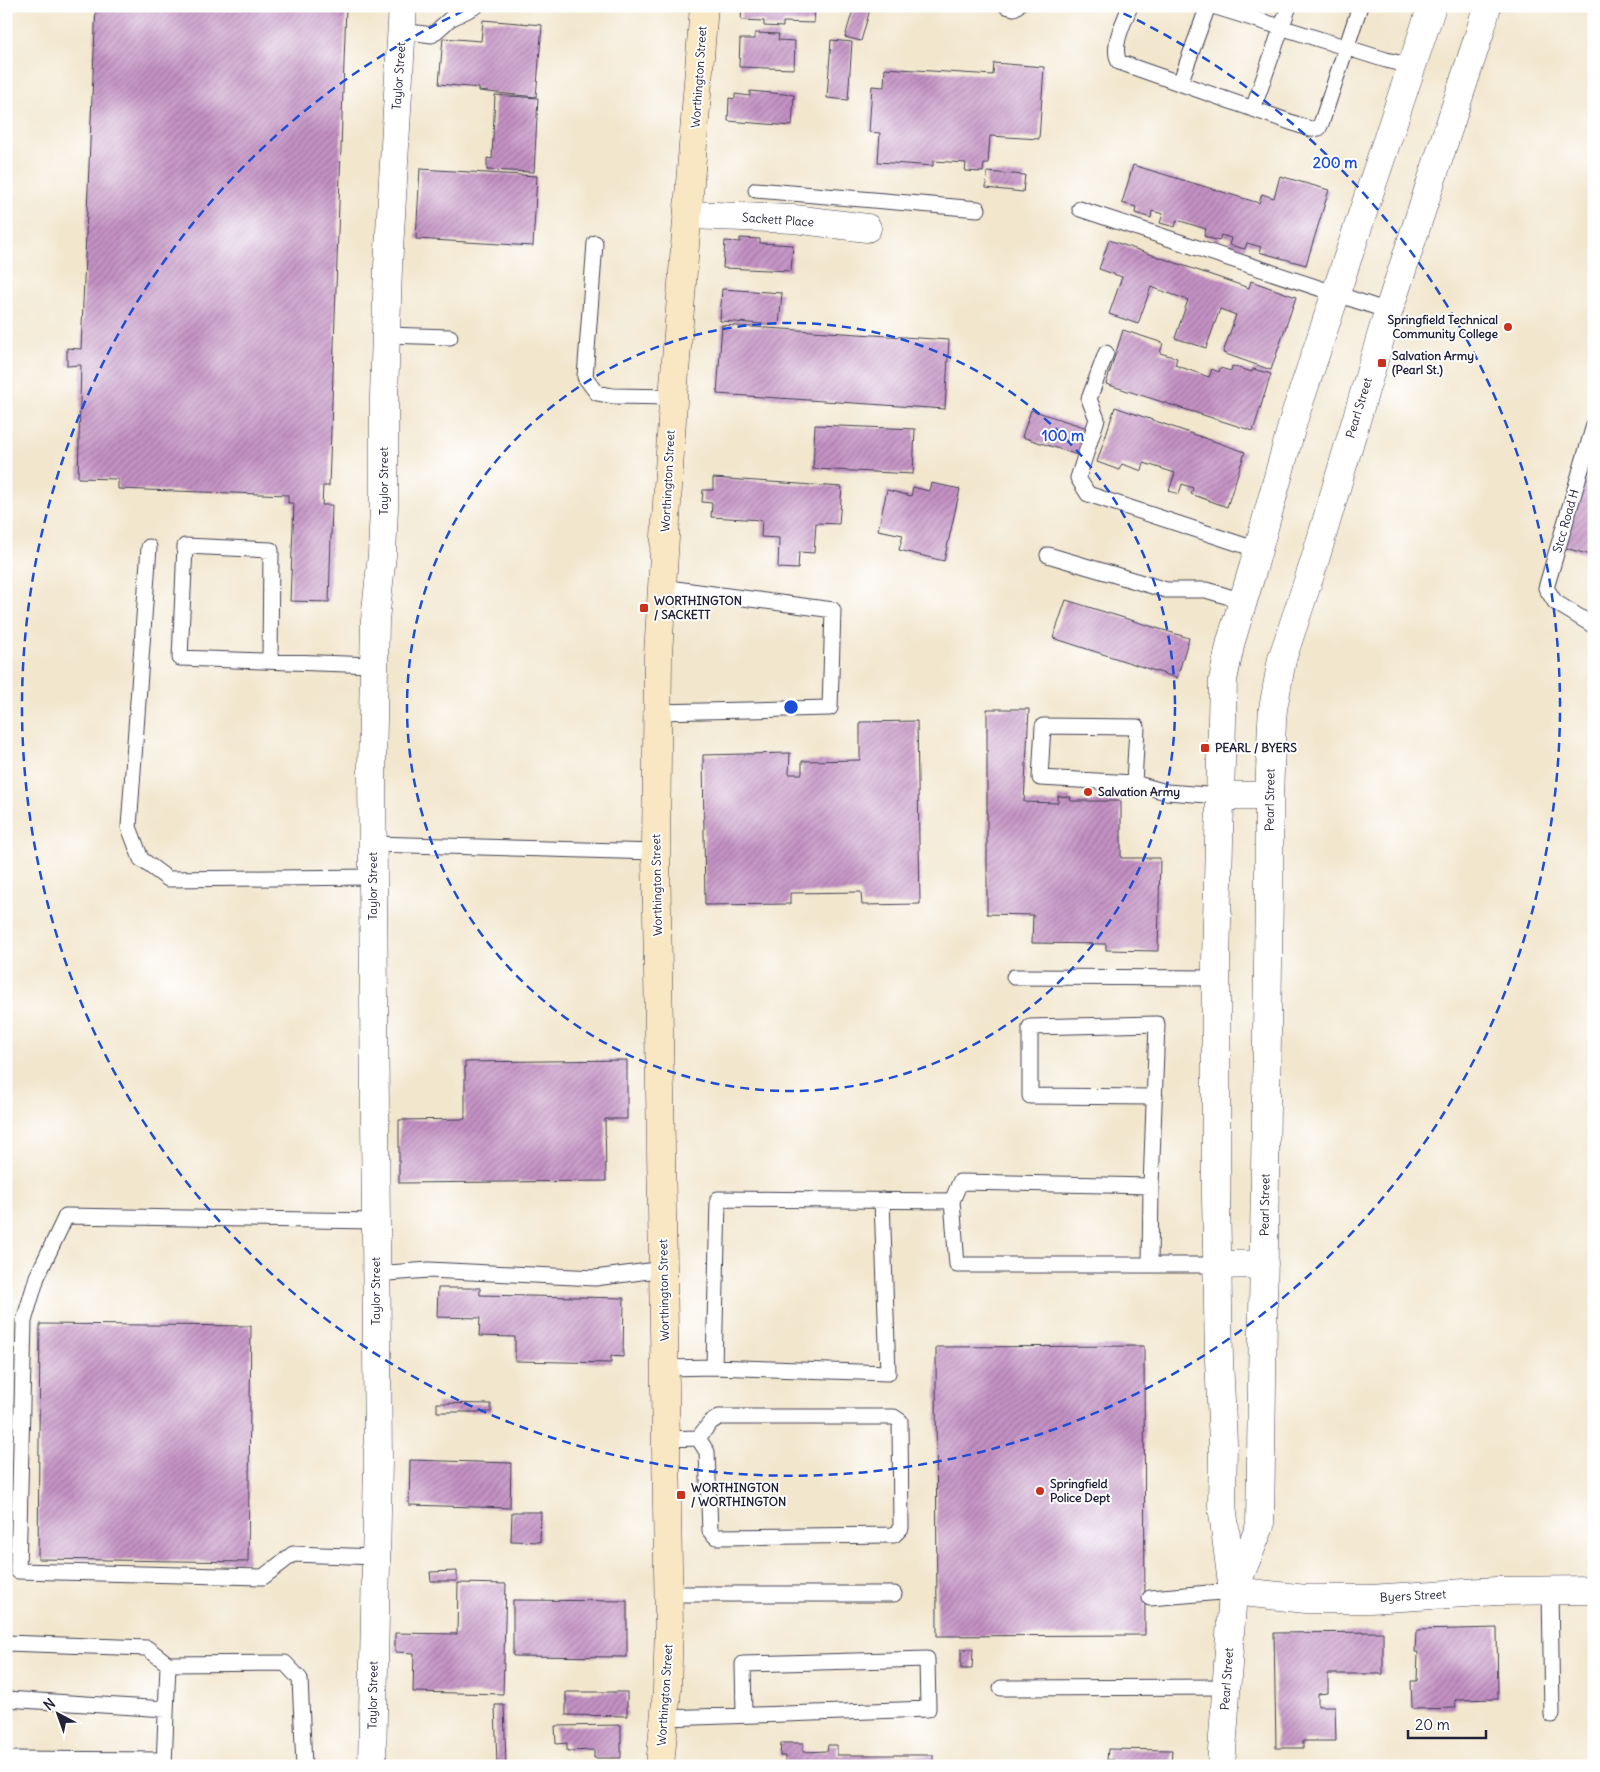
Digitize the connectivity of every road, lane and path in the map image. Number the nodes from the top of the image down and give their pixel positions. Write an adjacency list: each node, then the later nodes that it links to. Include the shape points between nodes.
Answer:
1 (476, 6): 12 (lane, via 450,19 432,35)
2 (704, 6): 22 (main road, Worthington Street)
3 (1006, 6): 4 (lane)
4 (1017, 6)
5 (1130, 6): 16 (lane, via 1116,47 1118,62)
6 (1208, 6): 16 (lane)
7 (1214, 6): 13 (lane)
8 (1289, 6): 13 (lane)
9 (1360, 6): 14 (lane)
10 (1432, 6): 15 (street, Pearl Street)
11 (1487, 6): 26 (street, Pearl Street)
12 (402, 19): 27 (street, Taylor Street)
13 (1282, 28): 14 (lane); 17 (lane)
14 (1347, 48): 15 (lane); 17 (lane, via 1319,128 1310,129)
15 (1412, 66): 25 (street, Pearl Street)
16 (1180, 83): 17 (lane)
17 (1253, 109)
18 (756, 190): 19 (lane)
19 (869, 200): 20 (lane); 23 (lane)
20 (978, 209)
21 (1080, 209): 25 (lane)
22 (689, 215): 23 (street, Sackett Place, via 794,219); 30 (main road, Worthington Street)
23 (867, 228)
24 (595, 243): 30 (lane, via 585,377 597,393)
25 (1336, 294): 26 (lane); 33 (street, Pearl Street, via 1295,415)
26 (1388, 311): 43 (street, Pearl Street, via 1314,563 1282,659 1273,709)
27 (386, 335): 28 (lane); 39 (street, Taylor Street, via 382,554)
28 (450, 337)
29 (1106, 353): 33 (lane, via 1089,399 1097,419 1078,478 1088,494)
30 (674, 396): 35 (main road, Worthington Street)
31 (1594, 425): 37 (lane, Stcc Road H, via 1546,588 1555,602)
32 (149, 547): 46 (lane, via 129,827 140,859 168,879)
33 (1258, 550): 36 (street, Pearl Street)
34 (1048, 554): 36 (lane, via 1166,590 1206,590)
35 (661, 587): 40 (main road, Worthington Street); 40 (lane, via 833,610 830,708)
36 (1243, 601): 42 (street, Pearl Street, via 1223,680)
37 (1594, 626)
38 (270, 661): 38 (lane, via 180,658 185,546 271,550); 39 (lane)
39 (374, 665): 44 (street, Taylor Street)
40 (657, 712): 45 (main road, Worthington Street)
41 (1134, 783): 41 (lane, via 1040,778 1043,726 1137,727); 42 (lane, via 1166,792)
42 (1221, 796): 43 (street); 48 (street, Pearl Street)
43 (1269, 796): 54 (street, Pearl Street)
44 (373, 844): 45 (lane); 46 (street, Taylor Street)
45 (656, 852): 57 (main road, Worthington Street)
46 (373, 877): 53 (street, Taylor Street)
47 (1014, 977): 48 (lane)
48 (1216, 978): 56 (street, Pearl Street)
49 (1156, 1097): 49 (lane, via 1157,1024 1030,1027 1030,1096); 50 (lane)
50 (1151, 1186): 52 (lane, via 960,1182); 55 (lane)
51 (882, 1200): 52 (lane); 59 (lane, via 718,1199); 59 (lane, via 888,1373)
52 (952, 1201): 55 (lane, via 958,1265)
53 (376, 1221): 58 (street, Taylor Street); 63 (lane, via 66,1216 37,1277 24,1321 18,1571 263,1577 293,1554)
54 (1264, 1264): 56 (street); 66 (street, Pearl Street, via 1260,1526)
55 (1150, 1265): 56 (lane)
56 (1217, 1265): 66 (street, Pearl Street, via 1222,1505)
57 (664, 1269): 58 (lane, via 595,1278 429,1270); 60 (main road, Worthington Street)
58 (375, 1274): 63 (street, Taylor Street)
59 (714, 1367): 60 (lane)
60 (665, 1368): 62 (main road, Worthington Street)
61 (698, 1438): 61 (lane, via 707,1452 710,1531 716,1537 894,1534 901,1528 900,1421 894,1417 718,1417); 62 (lane)
62 (666, 1439): 67 (main road, Worthington Street)
63 (376, 1557): 82 (street, Taylor Street)
64 (1550, 1590): 65 (street, Byers Street); 66 (street, Byers Street, via 1370,1599 1306,1598); 77 (lane)
65 (1594, 1590)
66 (1233, 1591): 69 (lane); 72 (street, Pearl Street)
67 (668, 1594): 68 (lane); 78 (main road, Worthington Street)
68 (894, 1594)
69 (1150, 1598)
70 (6, 1643): 71 (lane, via 147,1648)
71 (168, 1664): 75 (lane); 81 (lane, via 285,1662 300,1679)
72 (1226, 1687): 73 (lane); 84 (street, Pearl Street)
73 (1001, 1688)
74 (6, 1699): 75 (lane)
75 (166, 1709): 80 (lane)
76 (744, 1715): 76 (lane, via 928,1709 927,1659 743,1664); 78 (lane)
77 (1552, 1715)
78 (665, 1718): 83 (main road, Worthington Street)
79 (6, 1758): 80 (lane)
80 (164, 1763)
81 (304, 1766)
82 (372, 1766)
83 (660, 1766)
84 (1221, 1766)

